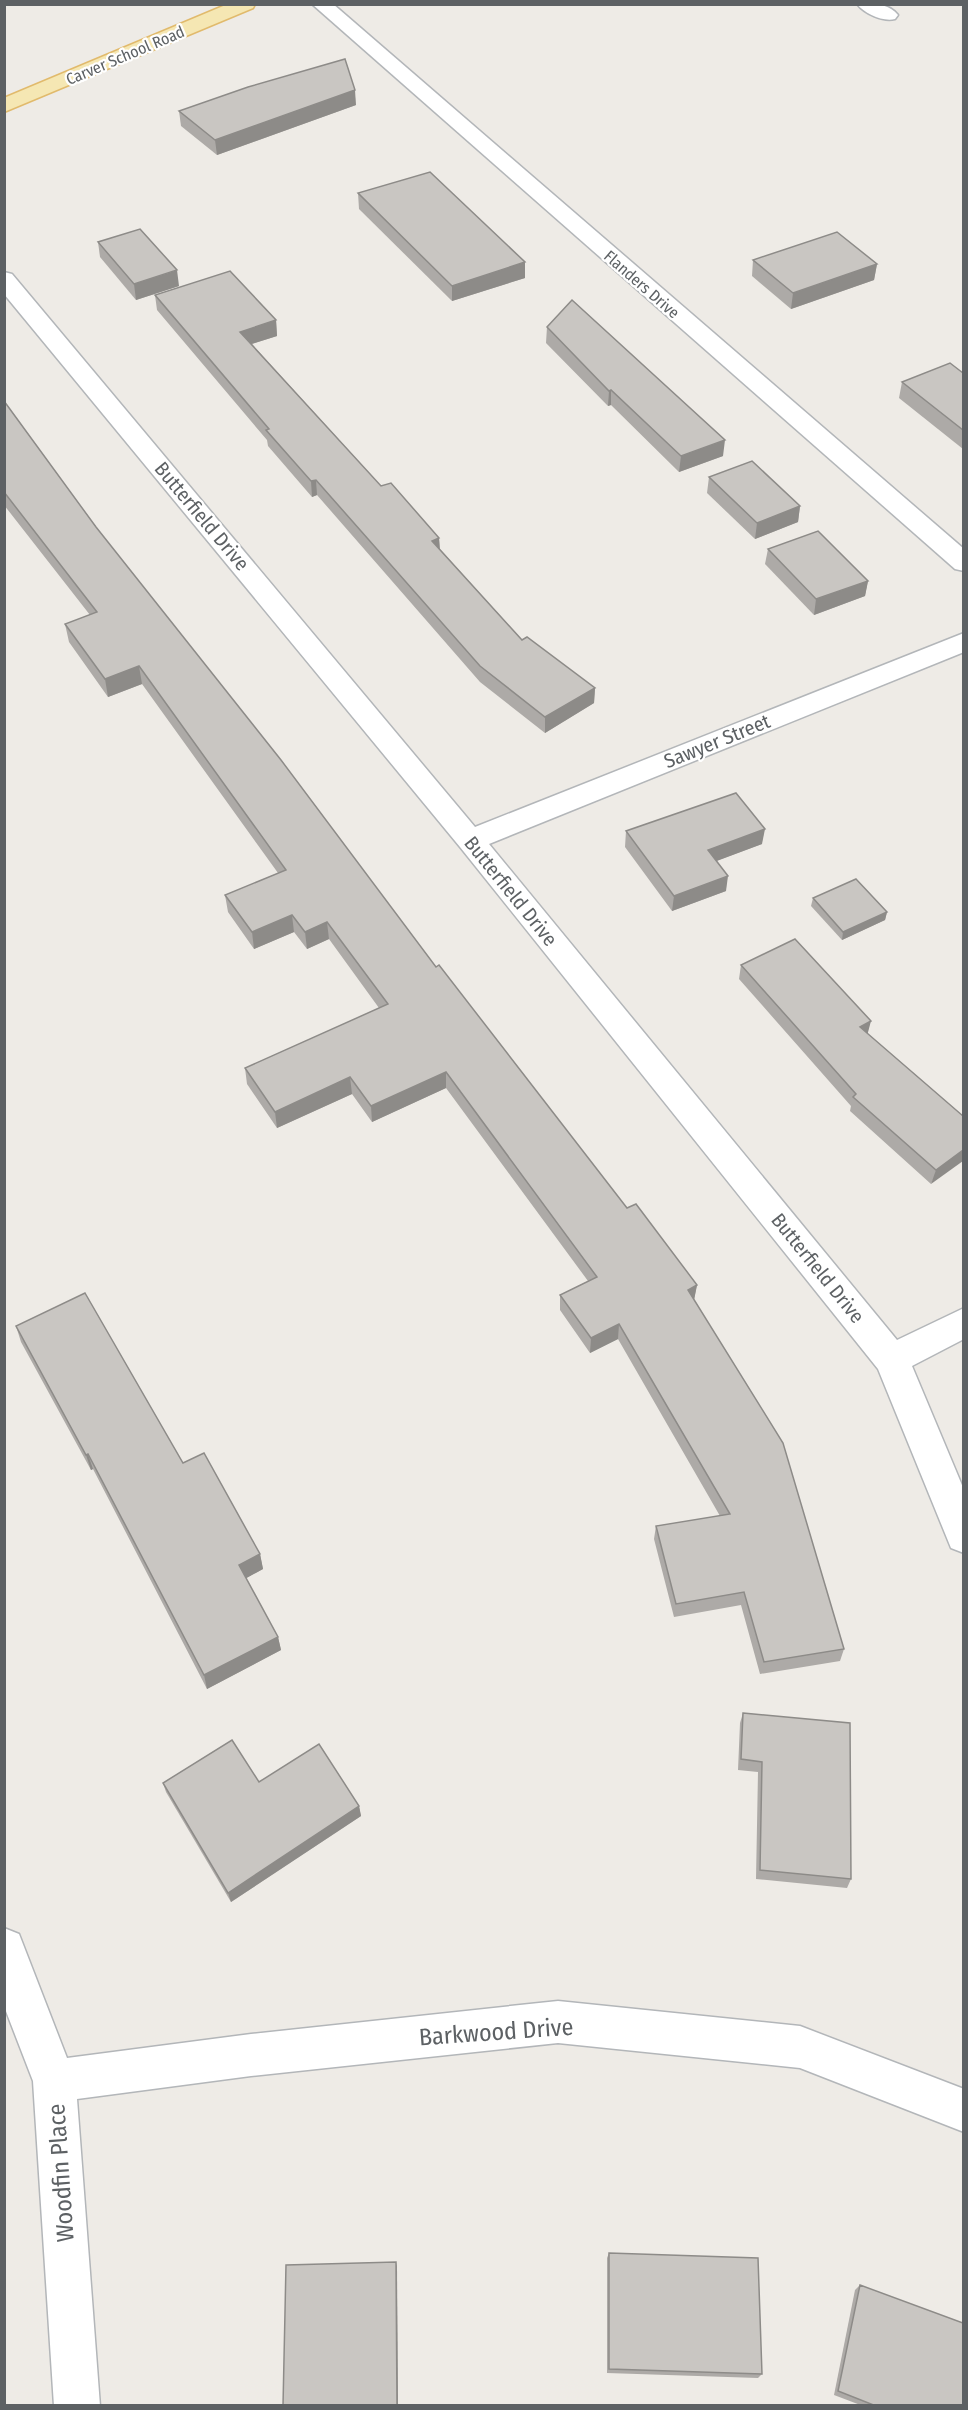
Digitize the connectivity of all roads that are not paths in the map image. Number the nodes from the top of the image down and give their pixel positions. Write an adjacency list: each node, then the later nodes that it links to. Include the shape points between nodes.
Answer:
1 (246, 4): 5 (main road, Carver School Road)
2 (321, 4): 7 (street, Flanders Drive)
3 (866, 4): 4 (street)
4 (888, 15)
5 (4, 106)
6 (4, 279): 9 (street, Butterfield Drive)
7 (963, 562)
8 (963, 642): 9 (street, Sawyer Street)
9 (470, 840): 11 (street, Butterfield Drive)
10 (963, 1322): 11 (street)
11 (892, 1360): 12 (street, Butterfield Drive)
12 (963, 1536)
13 (4, 1949): 14 (street, Woodfin Place)
14 (54, 2081): 15 (street, Barkwood Drive, via 558,2022 800,2047); 16 (street, Woodfin Place)
15 (963, 2111)
16 (78, 2406)

